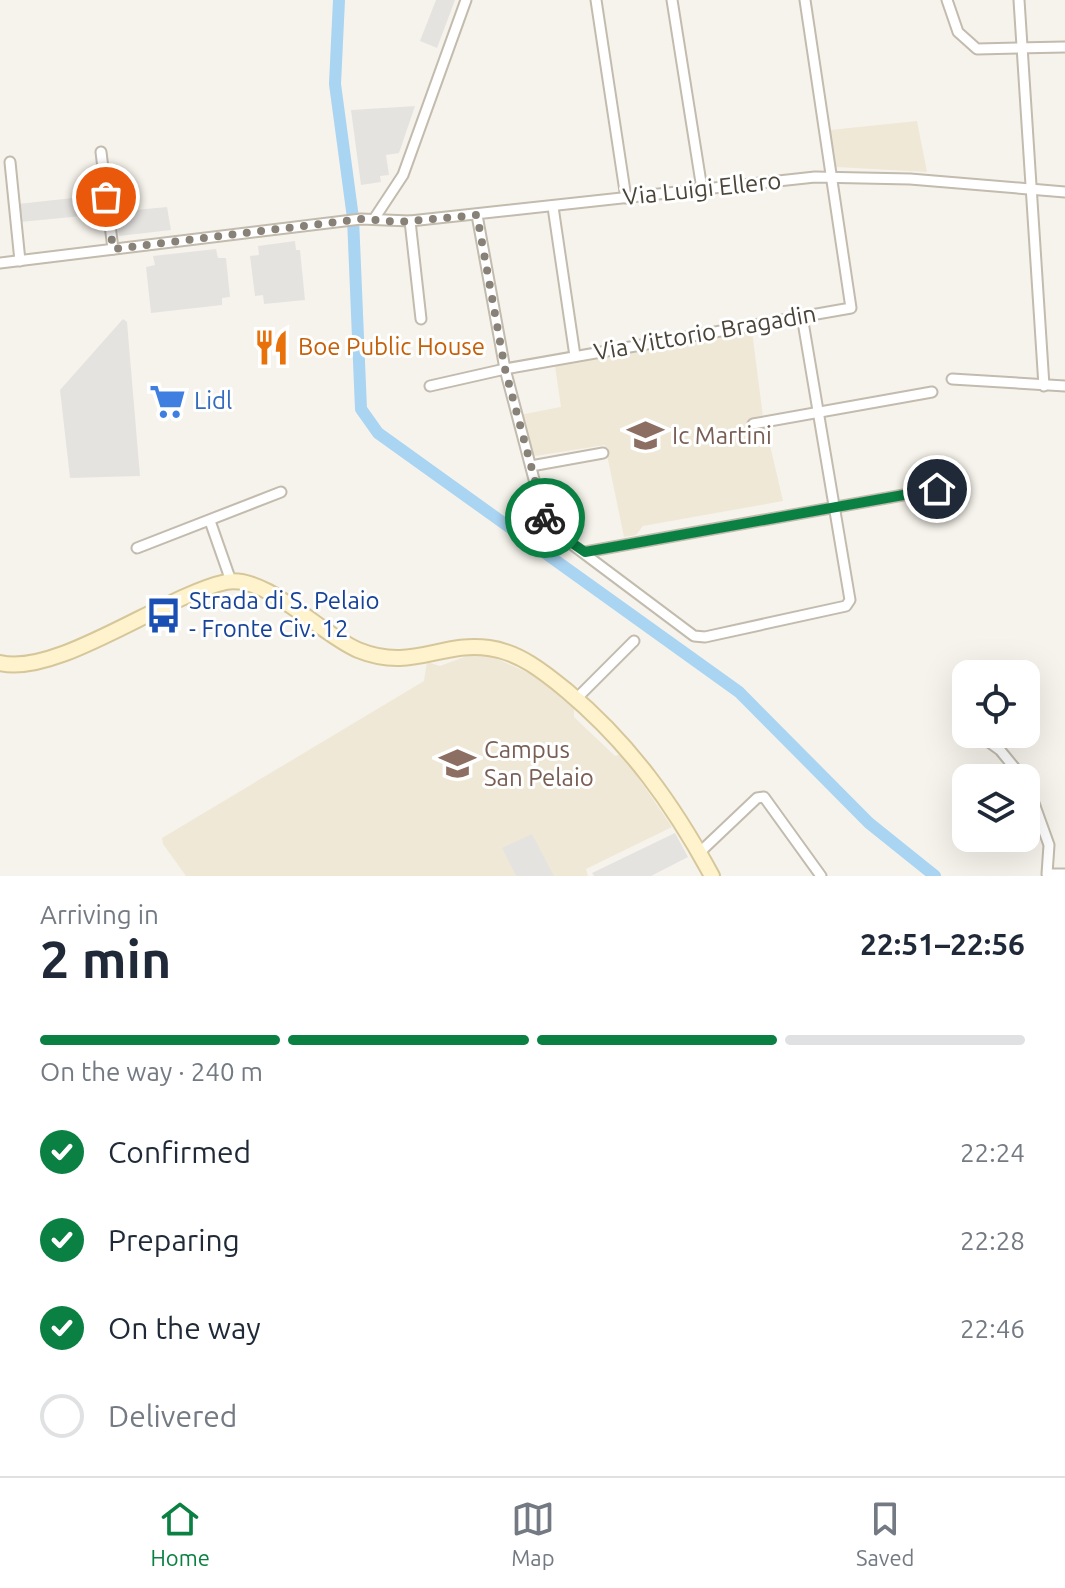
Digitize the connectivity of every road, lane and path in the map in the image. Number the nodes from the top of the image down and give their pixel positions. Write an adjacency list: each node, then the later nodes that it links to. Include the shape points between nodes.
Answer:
1 (466, 0): 18 (street, via 403,175)
2 (596, 0): 15 (street)
3 (672, 0): 12 (street)
4 (805, 0): 11 (street)
5 (947, 0): 8 (street, via 954,24 971,46)
6 (1019, 0): 8 (street)
7 (1065, 47): 8 (street)
8 (1020, 49): 13 (street)
9 (101, 152): 20 (street)
10 (10, 162): 21 (street)
11 (833, 177): 12 (street, Via Luigi Ellero); 13 (street, Via Luigi Ellero); 23 (street, Via Vittorio Bragadin, via 851,308)
12 (702, 189): 15 (street, Via Luigi Ellero)
13 (1030, 189): 14 (street, Via Luigi Ellero); 29 (street)
14 (1065, 192)
15 (626, 198): 16 (street, Via Luigi Ellero)
16 (553, 207): 17 (street, Via Luigi Ellero); 25 (street)
17 (477, 215): 19 (street, Via Luigi Ellero); 26 (street)
18 (374, 219): 19 (street, Via Luigi Ellero); 20 (street, Via Luigi Ellero)
19 (410, 221): 24 (street)
20 (113, 249): 21 (street, Via Luigi Ellero)
21 (20, 261): 22 (street, Via Luigi Ellero)
22 (0, 263)
23 (802, 316): 25 (street, Via Vittorio Bragadin); 32 (street)
24 (421, 319)
25 (575, 356): 26 (street, Via Vittorio Bragadin)
26 (505, 369): 28 (street, Via Vittorio Bragadin); 35 (street)
27 (952, 379): 29 (street)
28 (430, 386)
29 (1044, 386): 30 (street)
30 (1065, 386)
31 (932, 392): 32 (street)
32 (818, 413): 33 (street); 38 (street)
33 (753, 424)
34 (603, 453): 35 (street)
35 (531, 466): 41 (street, via 546,525)
36 (937, 489): 38 (street)
37 (281, 492): 39 (street)
38 (833, 507): 41 (street); 41 (street, via 850,600 846,606 705,637 694,636)
39 (210, 521): 40 (street); 42 (street)
40 (137, 548)
41 (585, 552)
42 (231, 581): 44 (street, via 33,663); 45 (street, via 255,585 365,653 400,660 489,648 524,660)
43 (634, 641): 45 (street)
44 (0, 663)
45 (576, 699): 49 (street, via 644,767)
46 (997, 748): 47 (street)
47 (1012, 764)
48 (1040, 821): 50 (street, via 1049,845 1047,874)
49 (699, 853): 51 (street); 52 (street, via 764,797)
50 (1065, 874)
51 (712, 876)
52 (821, 876)

